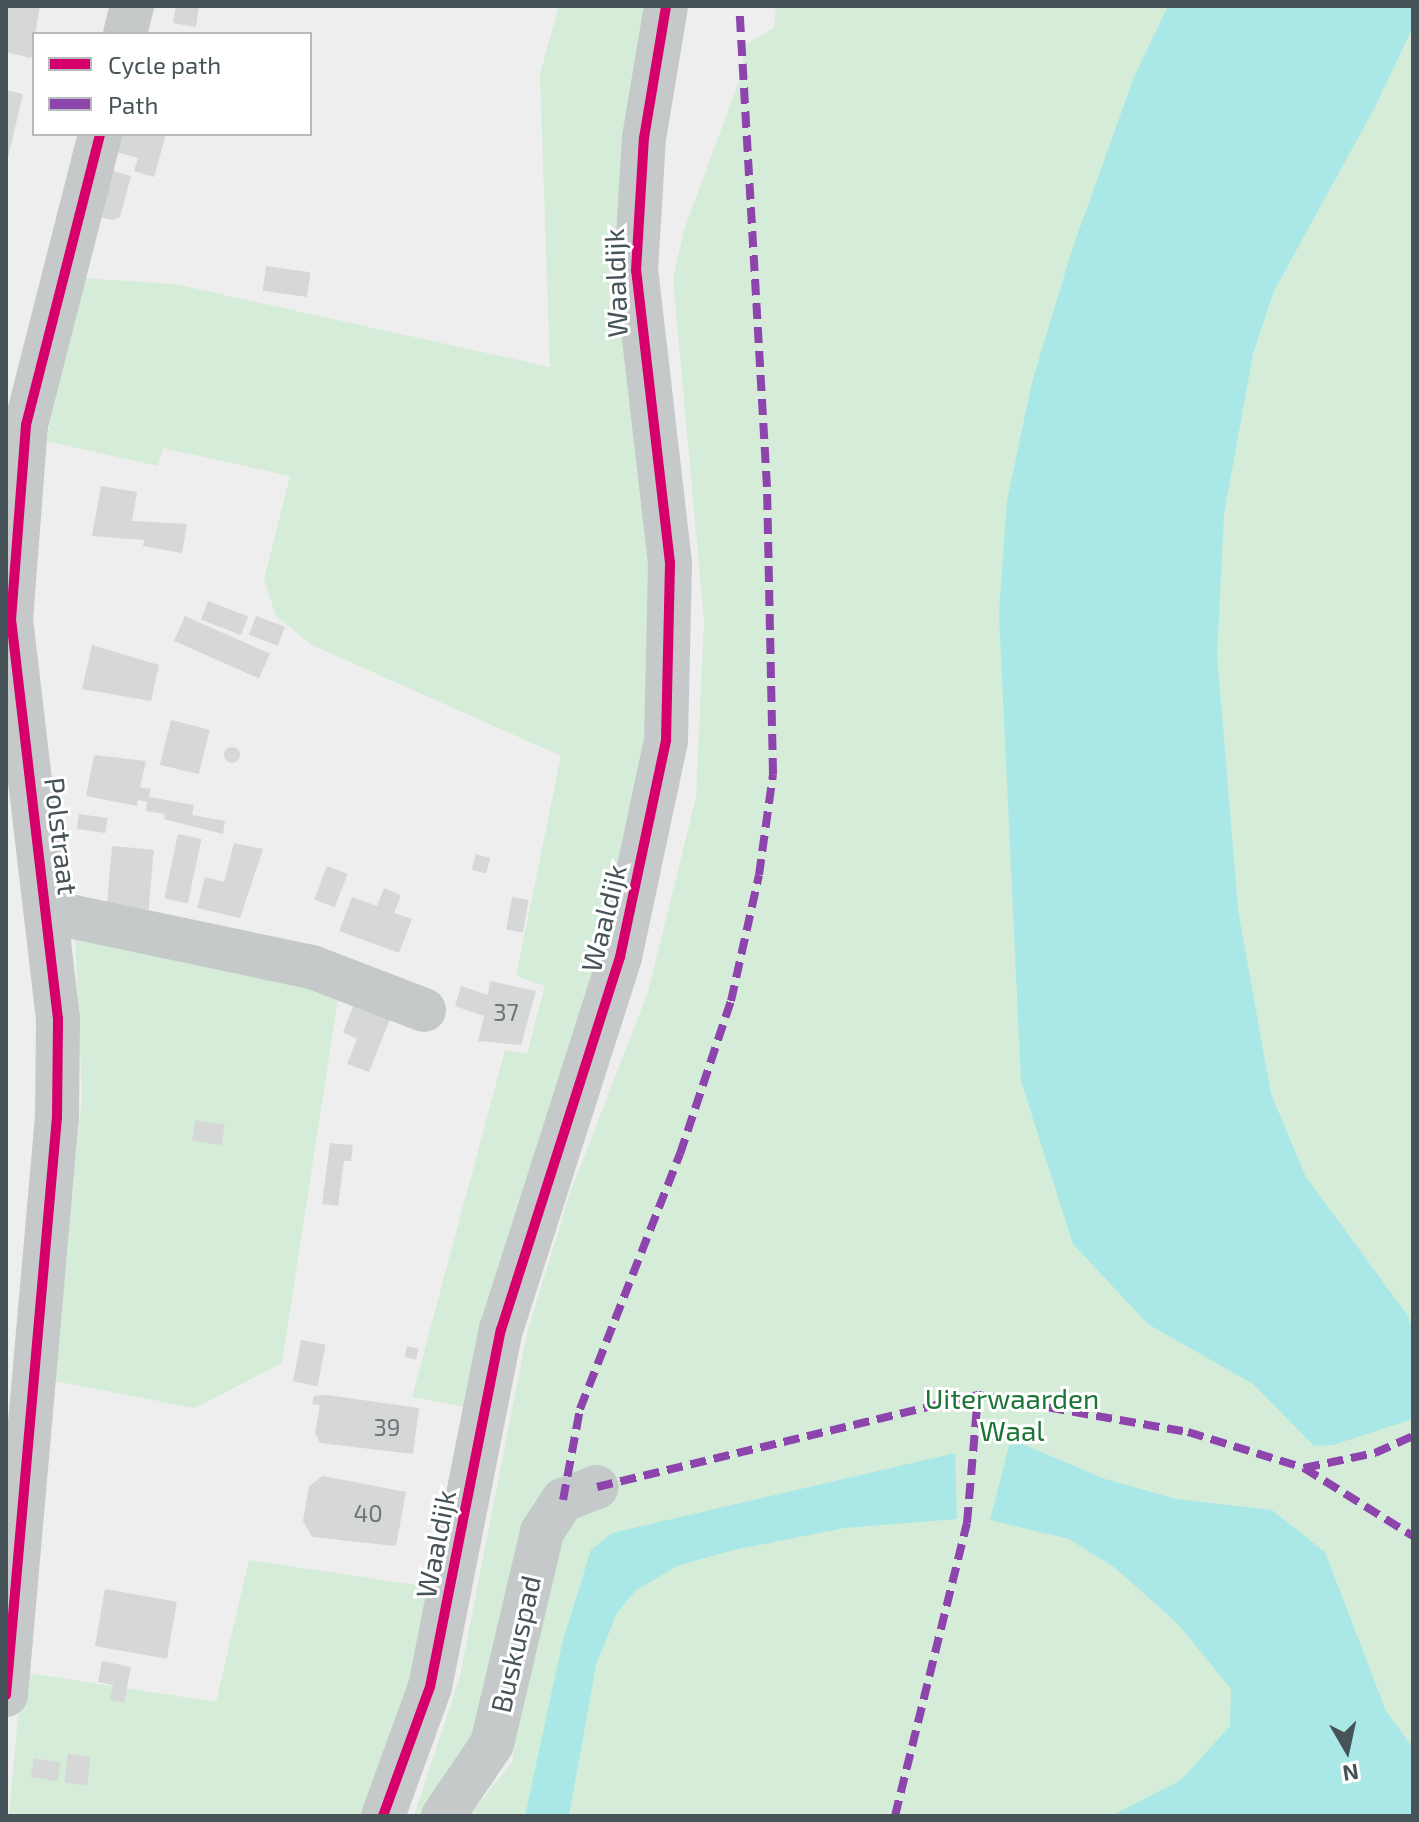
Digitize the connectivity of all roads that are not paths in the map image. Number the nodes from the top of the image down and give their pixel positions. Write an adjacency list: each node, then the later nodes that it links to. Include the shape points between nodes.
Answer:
1 (132, 6): 3 (street)
2 (666, 6): 9 (street, Waaldijk, via 636,217 641,340 670,563 672,679 664,755 620,957 501,1330 430,1687)
3 (126, 32)
4 (99, 136): 5 (street, Polstraat, via 26,425 11,620)
5 (49, 920): 6 (street, Polstraat, via 74,917 312,967); 8 (street, Polstraat, via 58,1019 57,1117)
6 (424, 1010)
7 (597, 1487): 10 (street, Buskuspad, via 563,1500 542,1532 492,1744)
8 (6, 1695)
9 (383, 1816)
10 (443, 1816)

